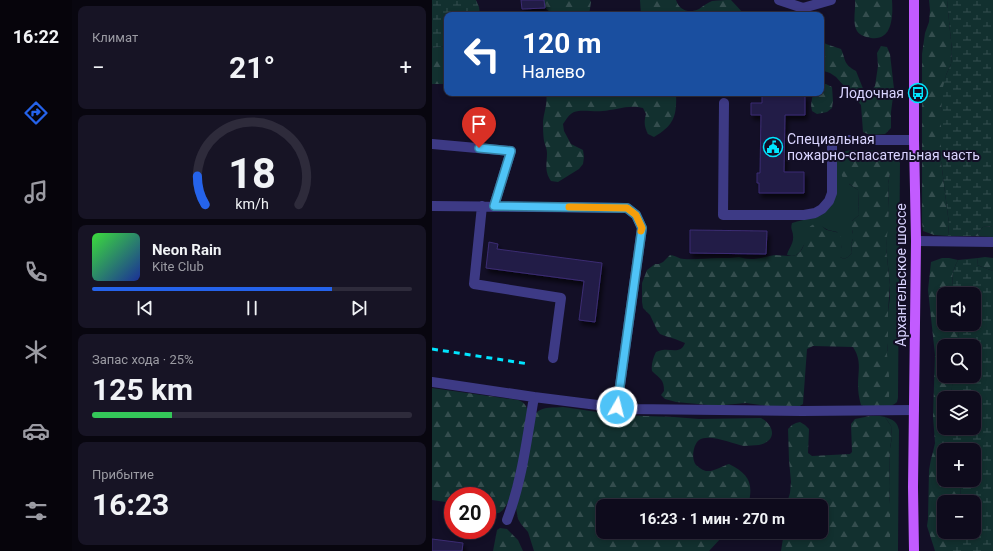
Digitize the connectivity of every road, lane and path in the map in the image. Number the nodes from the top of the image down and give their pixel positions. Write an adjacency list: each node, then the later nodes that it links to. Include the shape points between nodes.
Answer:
1 (779, 0): 2 (lane, via 803,8)
2 (831, 0)
3 (914, 0): 7 (main road, Архангельское шоссе)
4 (724, 102): 6 (lane, via 723,215 804,215 822,209 832,193)
5 (806, 140): 6 (lane)
6 (832, 140): 7 (lane)
7 (914, 140): 12 (main road, Архангельское шоссе)
8 (432, 144): 11 (lane, via 511,151)
9 (432, 206): 10 (lane)
10 (482, 206): 11 (lane); 14 (lane, via 474,284 561,298)
11 (494, 206): 17 (lane, via 627,208 636,215 642,228)
12 (916, 241): 13 (lane); 18 (main road, Архангельское шоссе)
13 (993, 242)
14 (553, 358)
15 (432, 382): 16 (lane)
16 (534, 397): 17 (lane); 19 (lane, via 523,464)
17 (617, 407): 18 (lane, via 802,411)
18 (914, 410): 20 (main road, Архангельское шоссе)
19 (507, 520)
20 (914, 551)

